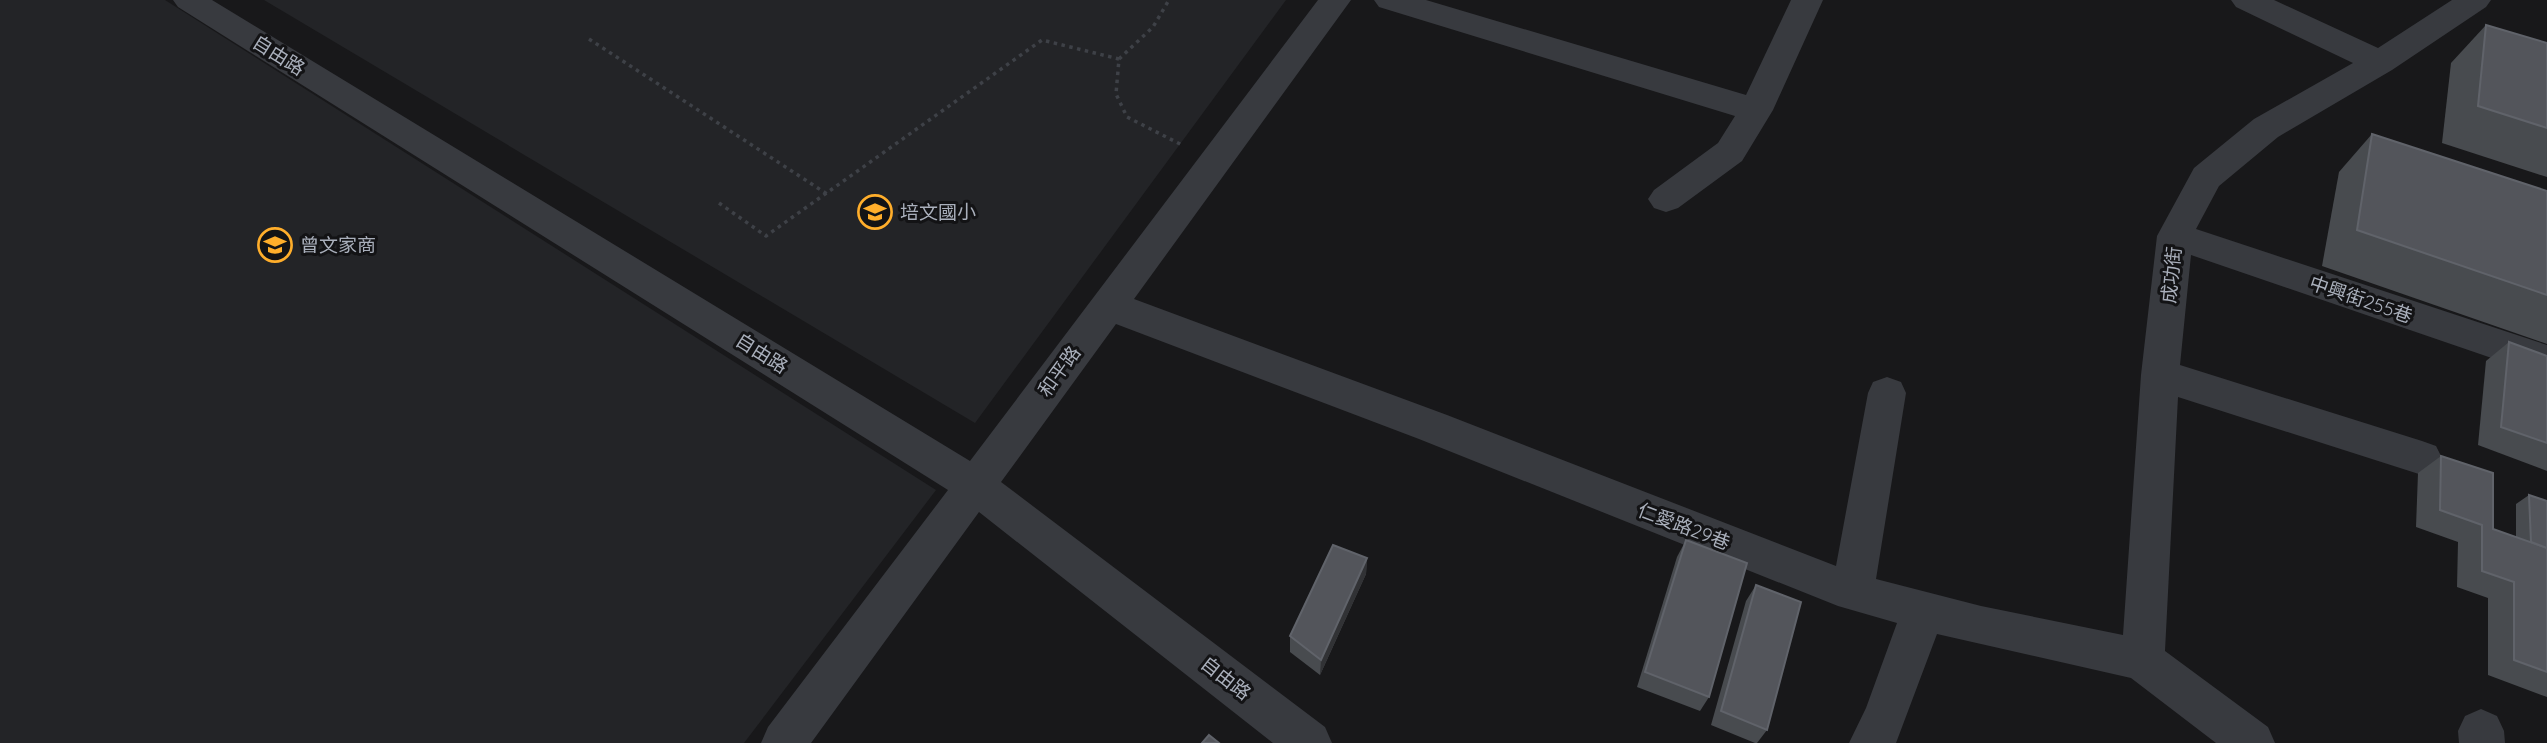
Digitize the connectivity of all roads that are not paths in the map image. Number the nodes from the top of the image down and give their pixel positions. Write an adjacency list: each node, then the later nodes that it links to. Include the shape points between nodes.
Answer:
1 (1335, 0): 11 (street, 和平路)
2 (1390, 0): 8 (street)
3 (1807, 0): 8 (street)
4 (2247, 0): 7 (street)
5 (2475, 0): 7 (street, 成功街)
6 (193, 1): 16 (street, 自由路)
7 (2381, 62): 10 (street, 成功街, via 2266,128 2206,177)
8 (1756, 110): 9 (street, via 1730,152)
9 (1666, 199)
10 (2175, 236): 12 (street, 中興街255巷); 13 (street, 成功街)
11 (1108, 305): 16 (street, 和平路); 17 (street, 仁愛路29巷)
12 (2547, 361)
13 (2160, 375): 15 (street); 19 (street, 成功街)
14 (1887, 393): 17 (street)
15 (2422, 458)
16 (975, 487): 20 (street, 和平路); 21 (street, 自由路)
17 (1853, 592): 18 (street, 仁愛路29巷)
18 (1923, 612): 19 (street, 仁愛路29巷); 22 (street)
19 (2142, 660): 23 (street, 仁愛路29巷)
20 (783, 743)
21 (1309, 743)
22 (1872, 743)
23 (2252, 743)

